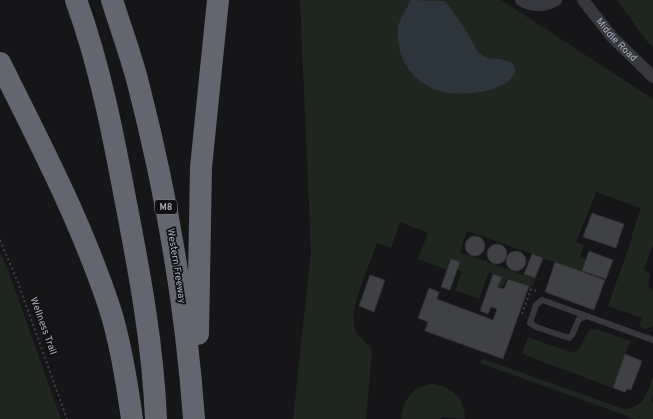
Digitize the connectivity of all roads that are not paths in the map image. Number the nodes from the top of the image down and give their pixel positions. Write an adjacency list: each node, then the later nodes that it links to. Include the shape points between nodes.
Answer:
1 (76, 0): 12 (highway, via 91,41 113,135 144,296 155,381)
2 (112, 0): 13 (highway, Western Freeway / M8, via 139,86 162,183 178,274)
3 (218, 0): 14 (highway, via 201,167 197,290)
4 (521, 0): 5 (street, via 542,6)
5 (556, 0)
6 (582, 0): 8 (street, Middle Road, via 612,37)
7 (0, 63): 11 (highway, via 83,236 110,311 127,383)
8 (653, 77)
9 (587, 316): 9 (lane, via 542,300 536,305 530,323 569,338 579,319); 10 (lane)
10 (653, 340)
11 (132, 419)
12 (156, 419)
13 (194, 419)
14 (198, 419)

